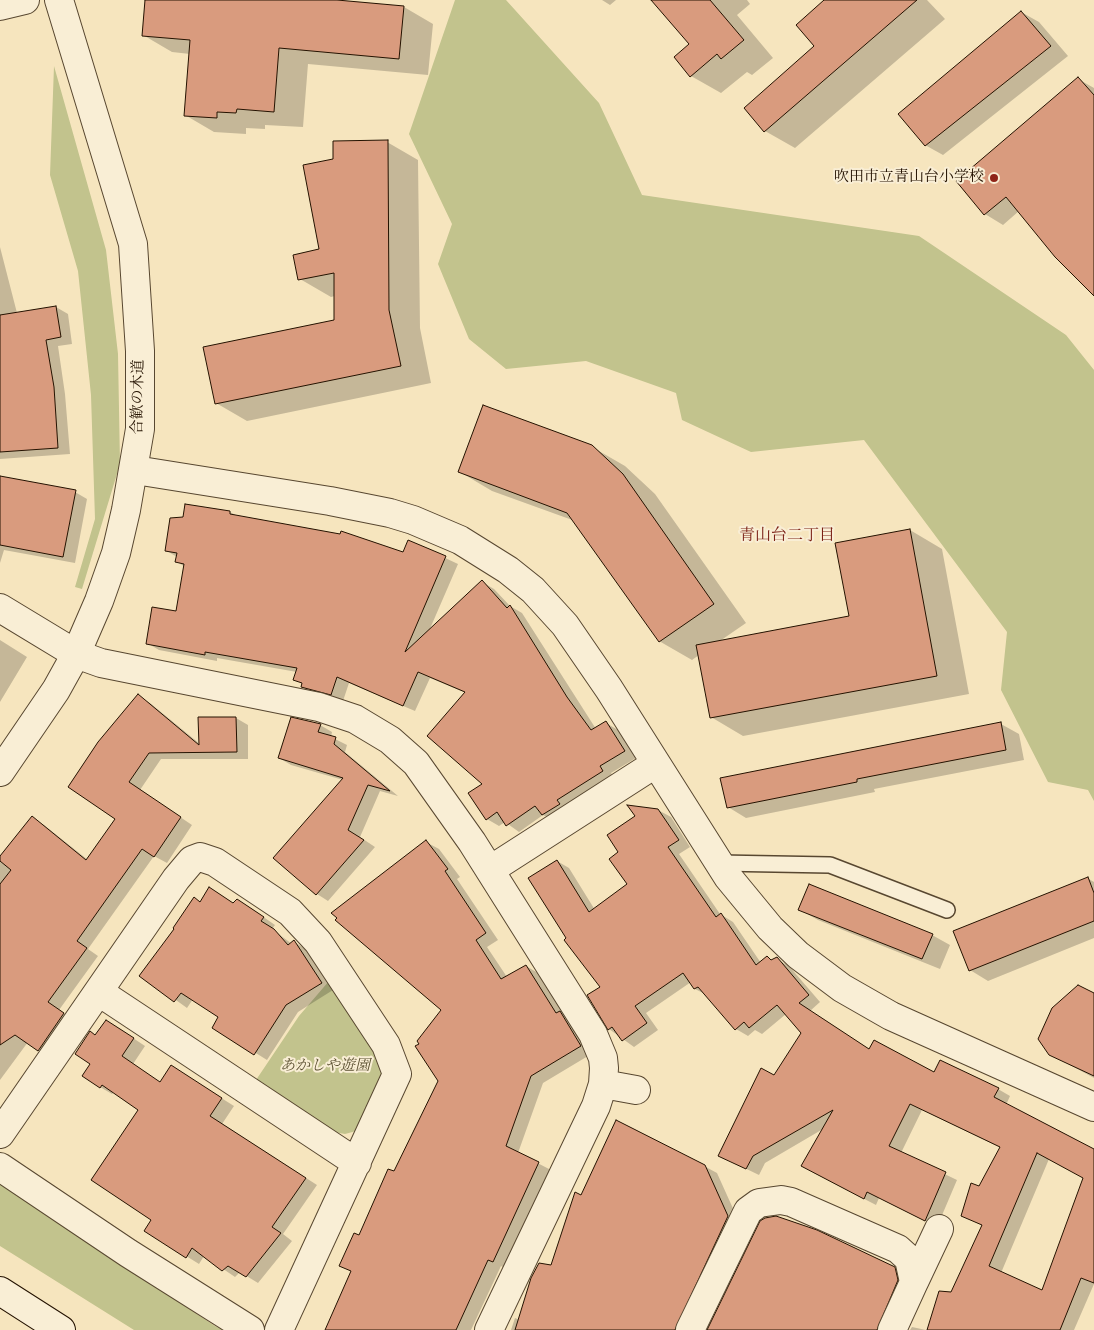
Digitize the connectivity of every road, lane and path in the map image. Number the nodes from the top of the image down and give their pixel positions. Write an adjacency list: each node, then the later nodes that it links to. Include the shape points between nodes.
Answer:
1 (25, 0): 3 (street)
2 (59, 0): 4 (street, 合歓の木道, via 133,244 140,361 140,429)
3 (0, 6)
4 (135, 470): 6 (street, 合歓の木道, via 116,553); 7 (street, via 390,513 460,540 508,570 533,590 561,620)
5 (0, 608): 6 (street)
6 (76, 654): 8 (street, 合歓の木道, via 56,690); 10 (street, via 127,670 319,707 355,719 390,740 416,763)
7 (656, 764): 9 (street); 10 (street)
8 (0, 772)
9 (719, 863): 11 (lane, via 830,865); 15 (street, via 743,898 770,928 798,955 842,988 891,1016)
10 (490, 870): 13 (street, via 593,1034 602,1058)
11 (947, 910)
12 (99, 992): 16 (street); 17 (street); 17 (street, via 192,860 196,857 206,859 227,868 290,912 308,930 391,1055 397,1070 396,1078)
13 (604, 1084): 14 (street); 25 (street)
14 (636, 1090)
15 (1094, 1106)
16 (0, 1134)
17 (357, 1163): 24 (street)
18 (0, 1168): 23 (street, via 128,1254)
19 (939, 1229): 20 (street)
20 (914, 1282): 26 (street, via 908,1259 898,1249 791,1202 766,1201 753,1206 744,1218); 27 (street)
21 (0, 1291): 22 (street)
22 (61, 1330)
23 (250, 1330)
24 (279, 1330)
25 (489, 1330)
26 (690, 1330)
27 (892, 1330)

